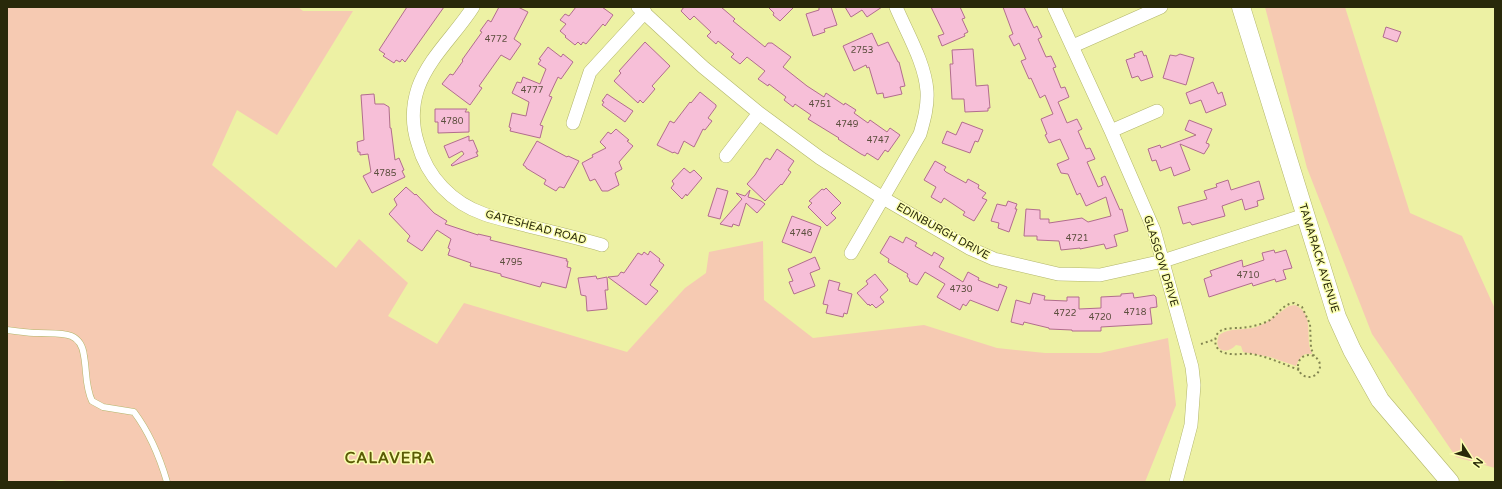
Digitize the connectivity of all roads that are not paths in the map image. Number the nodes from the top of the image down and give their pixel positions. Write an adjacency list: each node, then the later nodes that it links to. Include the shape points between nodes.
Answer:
1 (473, 7): 15 (street, GATESHEAD ROAD, via 431,64 418,87 413,121 421,156 428,170 453,198 484,214)
2 (896, 7): 13 (street, via 920,60 927,91 926,113 920,134)
3 (1054, 7): 7 (street, GLASGOW DRIVE)
4 (1161, 7): 7 (street)
5 (1241, 7): 14 (main road, TAMARACK AVENUE)
6 (642, 10): 9 (street, EDINBURGH DRIVE, via 703,67); 10 (street, via 590,72)
7 (1073, 46): 11 (street, GLASGOW DRIVE)
8 (1157, 111): 11 (street)
9 (758, 113): 12 (street); 13 (street, EDINBURGH DRIVE, via 820,158)
10 (573, 123)
11 (1111, 131): 17 (street, GLASGOW DRIVE, via 1154,230)
12 (726, 156)
13 (882, 198): 16 (street); 17 (street, EDINBURGH DRIVE, via 969,248 994,259 1058,274 1100,275)
14 (1305, 215): 17 (street, EDINBURGH DRIVE); 21 (main road, TAMARACK AVENUE, via 1337,317 1352,350 1380,400)
15 (602, 245)
16 (851, 253)
17 (1163, 261): 20 (street, GLASGOW DRIVE, via 1192,367 1194,385 1191,425)
18 (7, 330): 19 (lane, via 66,334 76,338 84,354 86,384 92,401 102,407 134,412 147,433)
19 (167, 482)
20 (1176, 482)
21 (1450, 482)

